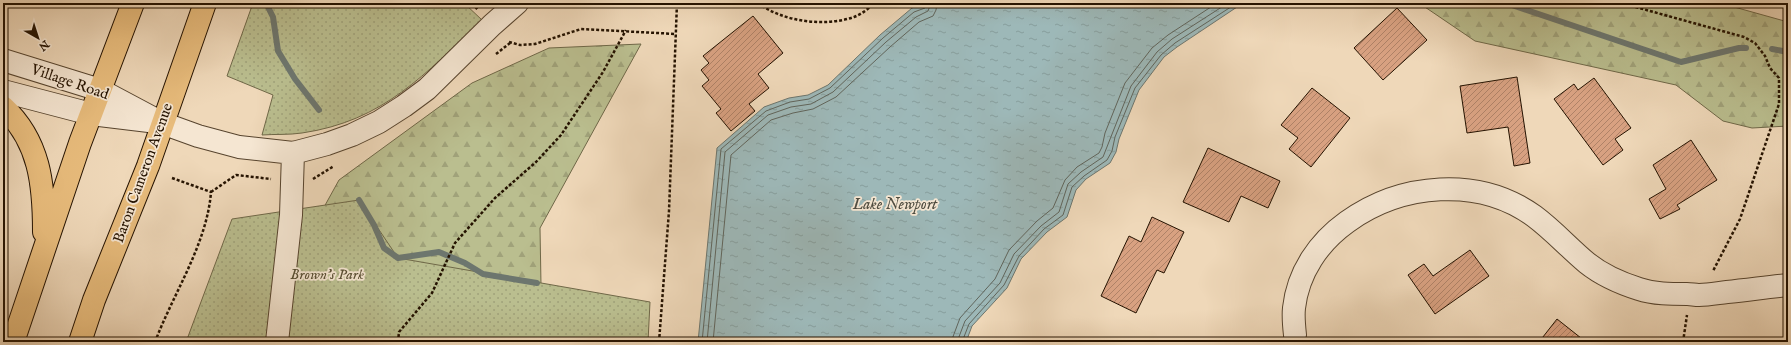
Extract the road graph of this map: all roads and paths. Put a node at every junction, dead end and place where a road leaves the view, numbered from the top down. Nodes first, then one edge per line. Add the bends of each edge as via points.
1 (133, 3) edge
2 (206, 3) edge
3 (517, 3) edge
4 (677, 3) edge
5 (758, 3) edge
6 (875, 3) edge
7 (1621, 3) edge
8 (492, 25) junction
9 (626, 30) junction
10 (676, 34) junction
11 (3, 60) edge
12 (3, 90) edge
13 (100, 90) junction
14 (3, 107) edge
15 (91, 114) junction
16 (162, 122) junction
17 (293, 153) junction
18 (172, 178) dead end
19 (44, 253) junction
20 (1788, 285) edge
21 (1699, 295) junction
22 (1295, 335) dead end
23 (13, 342) edge
24 (80, 342) edge
25 (155, 342) edge
26 (277, 342) edge
27 (398, 342) edge
28 (659, 342) edge
29 (1683, 342) edge

1 - 13 main road
2 - 16 main road, Baron Cameron Avenue
3 - 8 street
4 - 10 path
5 - 6 path via 783,16 816,22 855,17
7 - 21 path via 1744,37 1755,44 1779,78 1779,104 1740,219 1710,279
8 - 9 path via 510,43 520,45 535,44 581,29
8 - 17 street via 427,89 379,122 352,135
9 - 10 path
9 - 27 path via 603,72 561,136 495,198 455,243 432,293 399,332
10 - 28 path via 669,211
11 - 13 street, Village Road
12 - 15 street, Village Road
13 - 15 main road
13 - 16 street, Village Road
14 - 19 main road via 21,128 39,170 45,206
15 - 16 street, Village Road
15 - 19 main road
16 - 17 street via 198,136 239,147
16 - 24 main road, Baron Cameron Avenue via 148,166 94,300
17 - 26 street via 291,215
18 - 25 path via 211,192 210,202 208,215 190,262
19 - 23 main road
20 - 21 street
21 - 22 street via 1640,290 1612,279 1588,264 1532,215 1506,201 1477,192 1449,188 1427,189 1387,199 1361,212 1338,228 1319,248 1307,265 1298,286 1294,308
21 - 29 path via 1686,316

